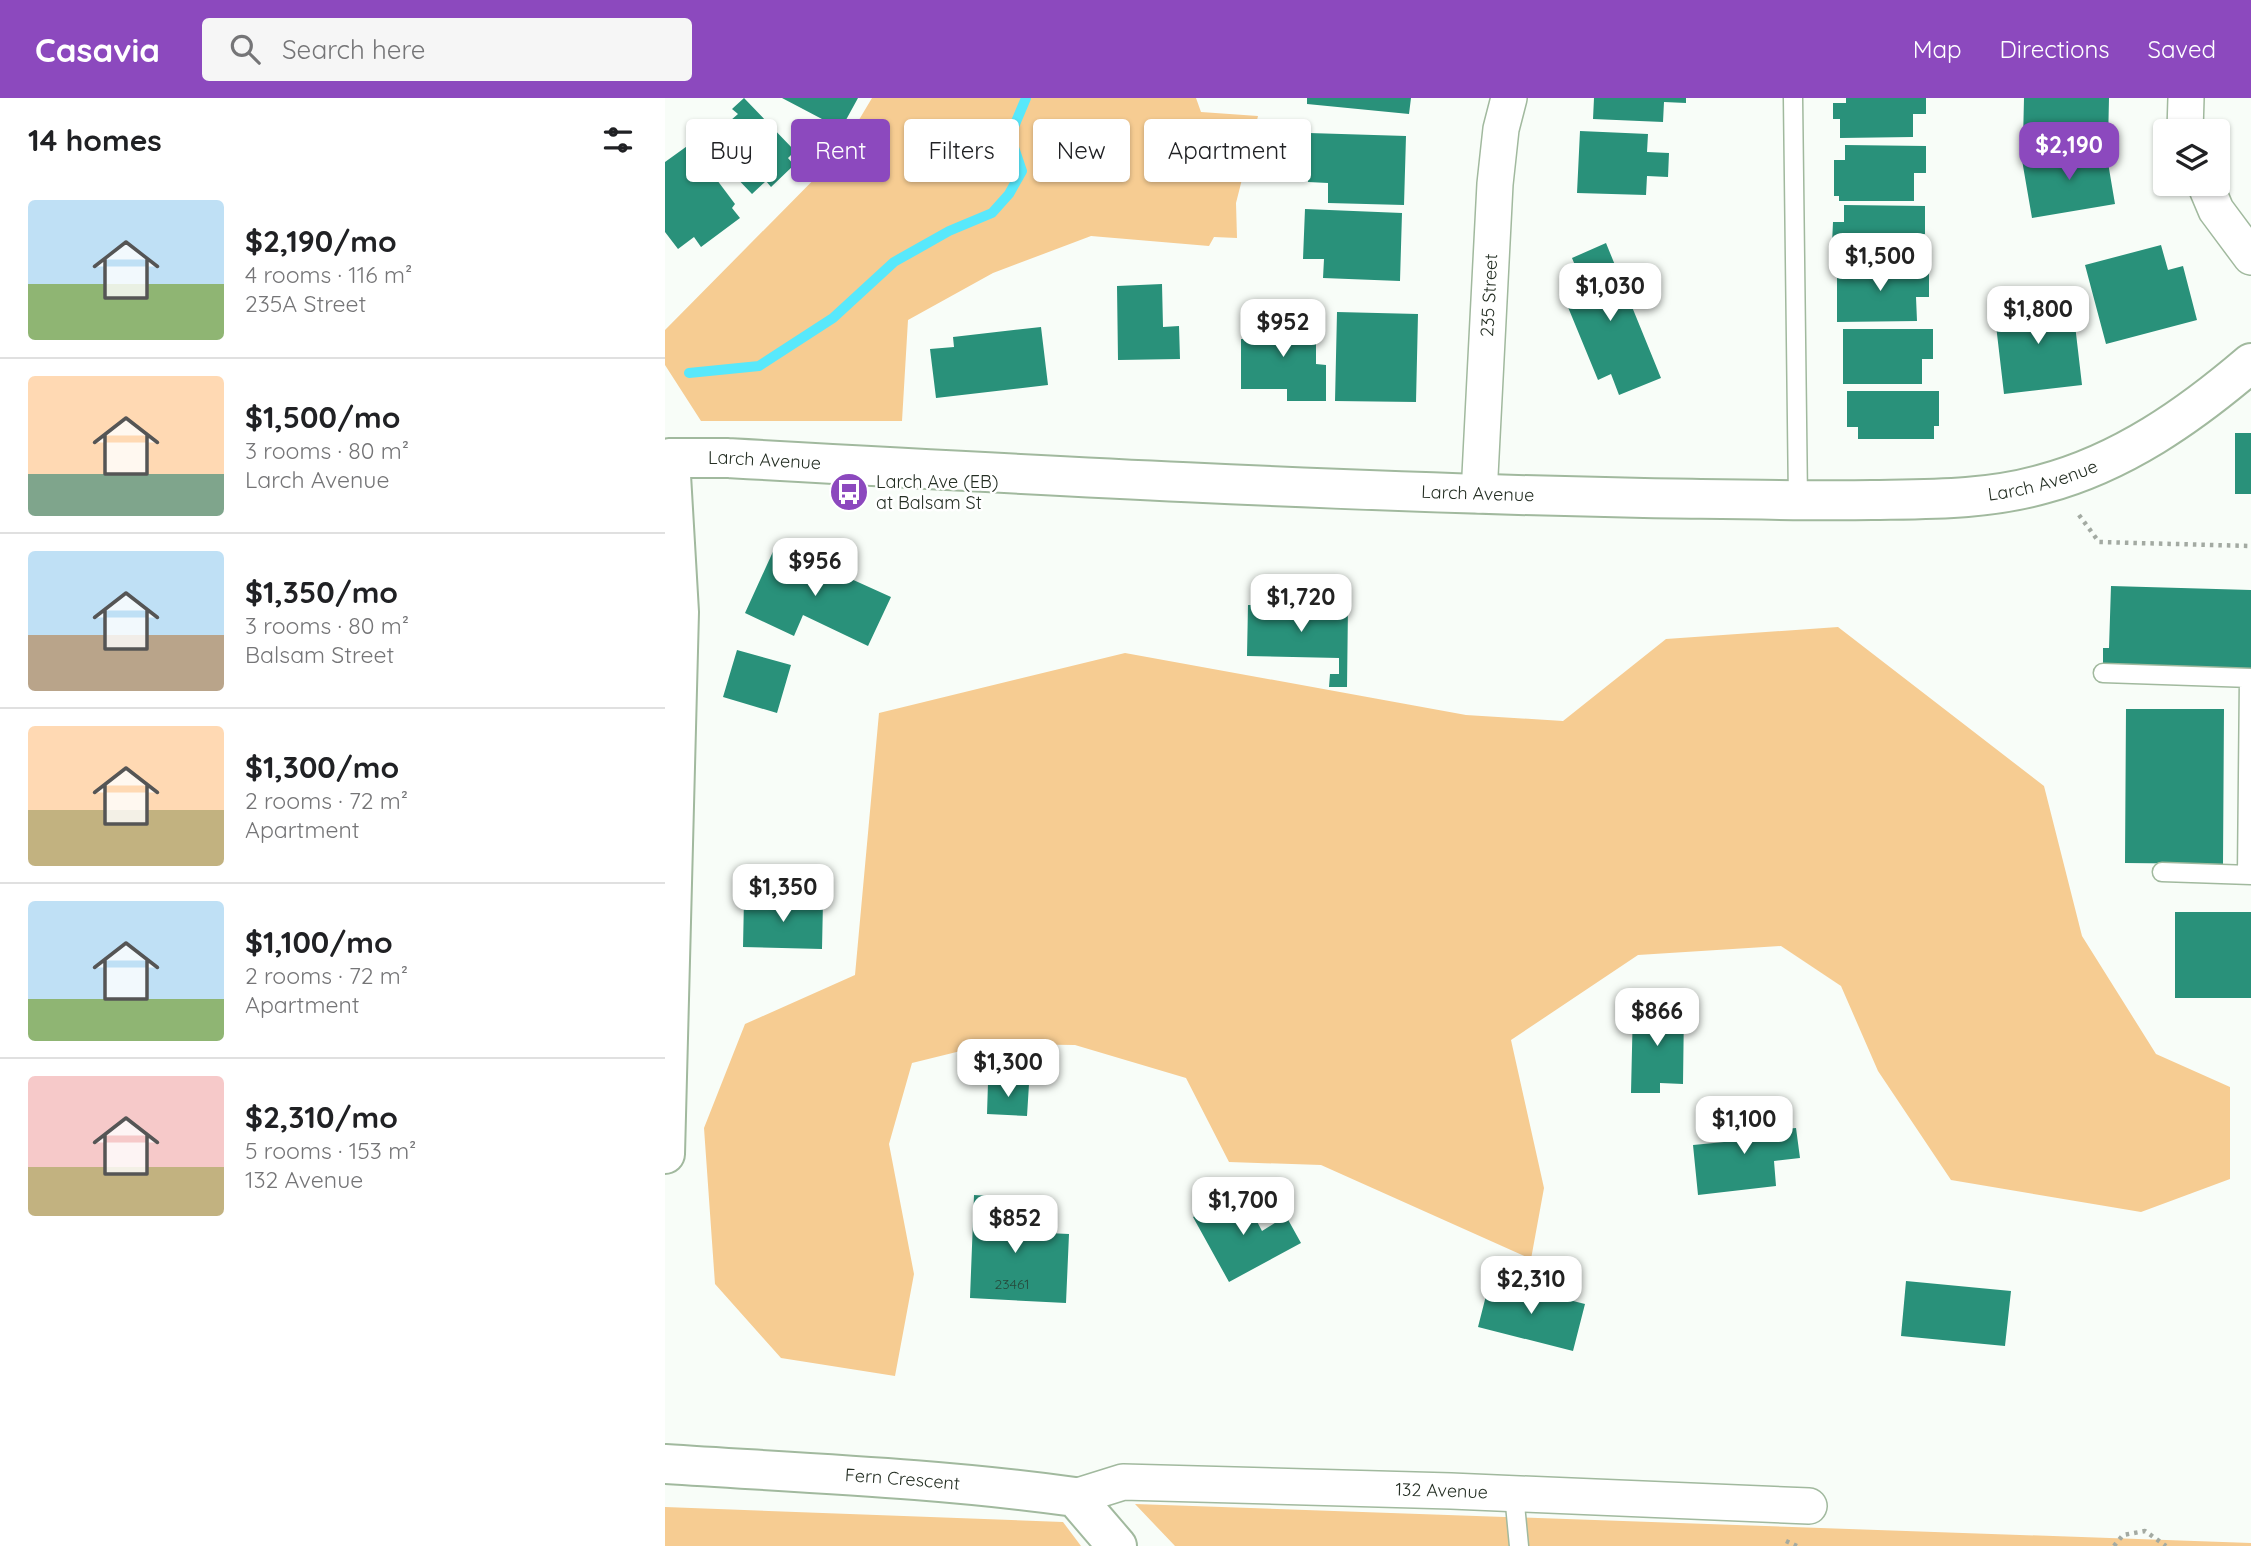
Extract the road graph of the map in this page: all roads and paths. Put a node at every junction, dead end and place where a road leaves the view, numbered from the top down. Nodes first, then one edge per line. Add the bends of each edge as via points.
1 (1509, 98) edge
2 (1793, 98) edge
3 (2186, 98) edge
4 (2185, 119) edge
5 (2210, 196) edge
6 (2251, 257) edge
7 (2251, 363) edge
8 (667, 450) edge
9 (1479, 495) junction
10 (1798, 501) junction
11 (2079, 515) dead end
12 (2251, 546) edge
13 (2103, 673) dead end
14 (2250, 678) edge
15 (2162, 872) dead end
16 (2249, 875) edge
17 (665, 1154) edge
18 (665, 1464) edge
19 (1514, 1494) junction
20 (1075, 1497) junction
21 (1809, 1506) dead end
22 (1117, 1546) edge
23 (1519, 1546) edge
24 (2114, 1546) edge
25 (2166, 1546) edge

1 - 9 street, 235 Street via 1495,184
2 - 10 lane
3 - 4 street
5 - 6 street
7 - 10 street, Larch Avenue via 2211,398 2126,454 2041,485 1950,499
8 - 9 street, Larch Avenue via 727,458
8 - 17 street via 679,612
9 - 10 street, Larch Avenue
11 - 12 path via 2099,542
13 - 14 lane
14 - 16 lane
15 - 16 lane
18 - 20 street, Fern Crescent via 940,1482
19 - 20 street, 132 Avenue via 1123,1482
19 - 21 street, 132 Avenue
19 - 23 lane
20 - 22 street
24 - 25 path via 2123,1535 2145,1531

